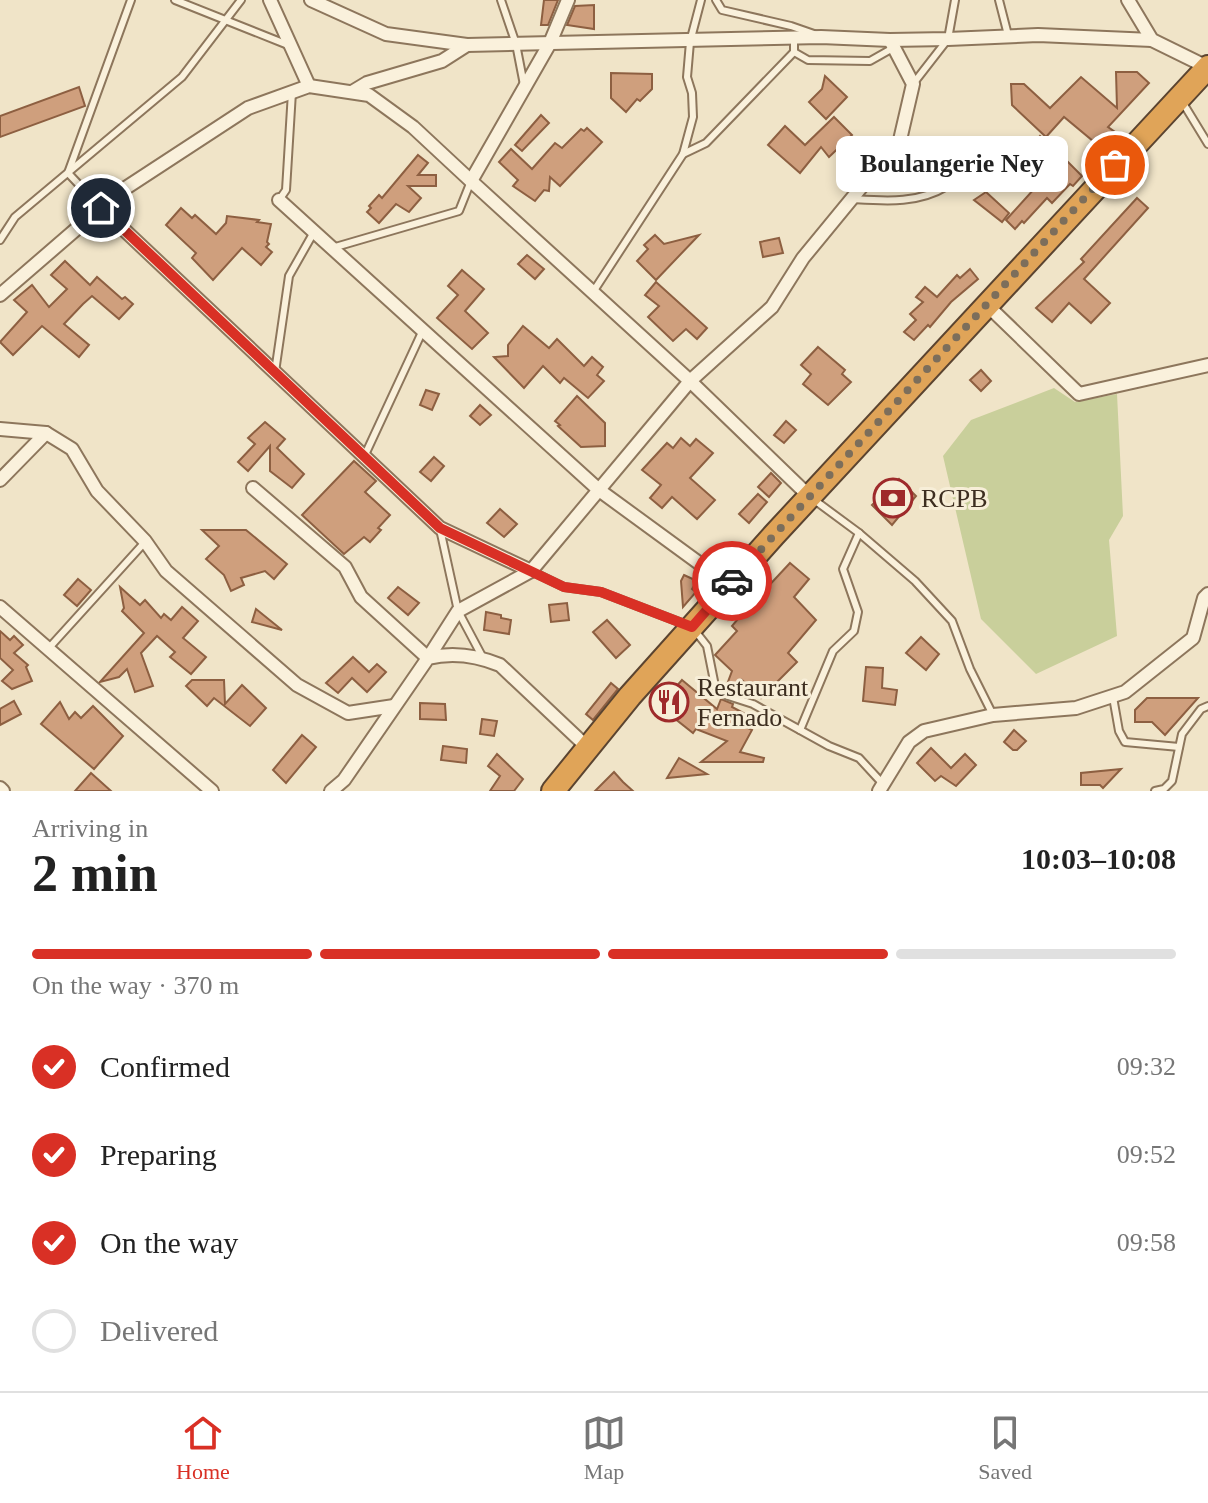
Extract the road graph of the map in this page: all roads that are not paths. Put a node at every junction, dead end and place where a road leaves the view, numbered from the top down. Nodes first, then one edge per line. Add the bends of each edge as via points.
1 (131, 0) edge
2 (175, 0) edge
3 (241, 0) edge
4 (270, 0) edge
5 (311, 0) edge
6 (501, 0) edge
7 (568, 0) edge
8 (701, 0) edge
9 (716, 0) edge
10 (955, 0) edge
11 (999, 0) edge
12 (1128, 0) edge
13 (226, 20) junction
14 (1008, 36) junction
15 (821, 37) junction
16 (794, 38) junction
17 (948, 39) junction
18 (1152, 40) junction
19 (690, 42) junction
20 (550, 43) junction
21 (516, 44) junction
22 (891, 44) junction
23 (467, 45) junction
24 (291, 47) junction
25 (794, 52) junction
26 (1208, 67) edge
27 (913, 84) junction
28 (309, 86) junction
29 (525, 89) junction
30 (292, 92) junction
31 (352, 92) junction
32 (1179, 96) junction
33 (1208, 144) edge
34 (683, 154) junction
35 (68, 173) junction
36 (471, 181) junction
37 (947, 186) dead end
38 (852, 199) junction
39 (279, 200) joint
40 (101, 208) junction
41 (314, 232) junction
42 (0, 240) edge
43 (332, 248) junction
44 (593, 292) junction
45 (0, 295) edge
46 (987, 305) junction
47 (423, 330) junction
48 (1208, 365) edge
49 (275, 372) junction
50 (690, 381) junction
51 (0, 429) edge
52 (46, 433) junction
53 (364, 457) junction
54 (0, 480) edge
55 (253, 488) dead end
56 (599, 490) junction
57 (809, 496) junction
58 (440, 528) junction
59 (859, 533) junction
60 (145, 541) junction
61 (531, 571) junction
62 (729, 585) junction
63 (1208, 594) edge
64 (0, 607) edge
65 (458, 611) junction
66 (692, 627) junction
67 (48, 649) junction
68 (428, 658) junction
69 (483, 658) junction
70 (1113, 696) junction
71 (394, 706) junction
72 (1208, 706) edge
73 (993, 715) junction
74 (800, 730) junction
75 (587, 747) junction
76 (1179, 747) junction
77 (881, 788) edge
78 (212, 791) edge
79 (331, 791) edge
80 (553, 791) edge
81 (1155, 791) edge

1 - 35 lane
2 - 13 lane
3 - 13 lane
4 - 24 street
5 - 23 street via 386,34
6 - 21 lane
7 - 20 street
8 - 19 lane
9 - 15 lane via 722,10
10 - 17 lane
11 - 14 lane
12 - 18 street
13 - 24 lane
13 - 35 lane via 182,77
14 - 17 street
14 - 18 street
15 - 16 street
15 - 22 street
16 - 19 street
16 - 25 lane
17 - 22 street
17 - 27 lane
18 - 26 street
19 - 20 street
19 - 34 lane via 687,77 693,117
20 - 21 street
20 - 29 street
21 - 23 street
21 - 29 lane
22 - 25 lane via 870,61 808,60
22 - 27 street
23 - 31 street via 442,61
24 - 28 street
25 - 34 lane via 706,143
26 - 32 highway
27 - 38 street via 900,140
28 - 30 street
28 - 31 street
29 - 36 street
30 - 39 lane via 286,190
30 - 40 street via 248,108
31 - 36 street via 369,95 413,127
32 - 33 lane
32 - 46 highway
34 - 44 lane
35 - 40 lane
35 - 42 lane via 15,217
36 - 43 lane via 459,211
36 - 44 street
37 - 38 lane via 900,202
38 - 50 street via 803,258 772,307
39 - 41 street
40 - 45 street
40 - 49 street
41 - 43 street
41 - 49 lane via 289,276
43 - 47 street
44 - 50 street
46 - 48 street via 1079,394
46 - 57 highway
47 - 53 lane
47 - 56 street
49 - 53 street
50 - 56 street
50 - 57 street
51 - 52 street
52 - 54 street
52 - 60 street via 72,449 97,491
53 - 58 street
55 - 68 street via 345,567 361,597
56 - 61 street
56 - 62 street
57 - 59 lane
57 - 62 highway
58 - 61 street
58 - 65 lane
59 - 73 lane via 952,621
59 - 74 lane via 843,569 858,612 854,631 833,651
60 - 67 lane
60 - 71 street via 166,571 297,685 348,713
61 - 65 street
61 - 66 lane via 564,587 601,592
62 - 66 highway
63 - 70 street via 1193,638
64 - 67 street
65 - 68 street
65 - 69 lane
66 - 74 lane via 707,646 715,686
66 - 75 highway
67 - 78 street
68 - 69 street
68 - 71 street
69 - 75 street via 500,665
70 - 73 street via 1076,708
70 - 76 lane via 1125,742
71 - 79 street
72 - 76 lane via 1182,734
73 - 77 street via 924,731 909,742
74 - 77 lane via 859,758
75 - 80 highway
76 - 81 lane via 1172,781

